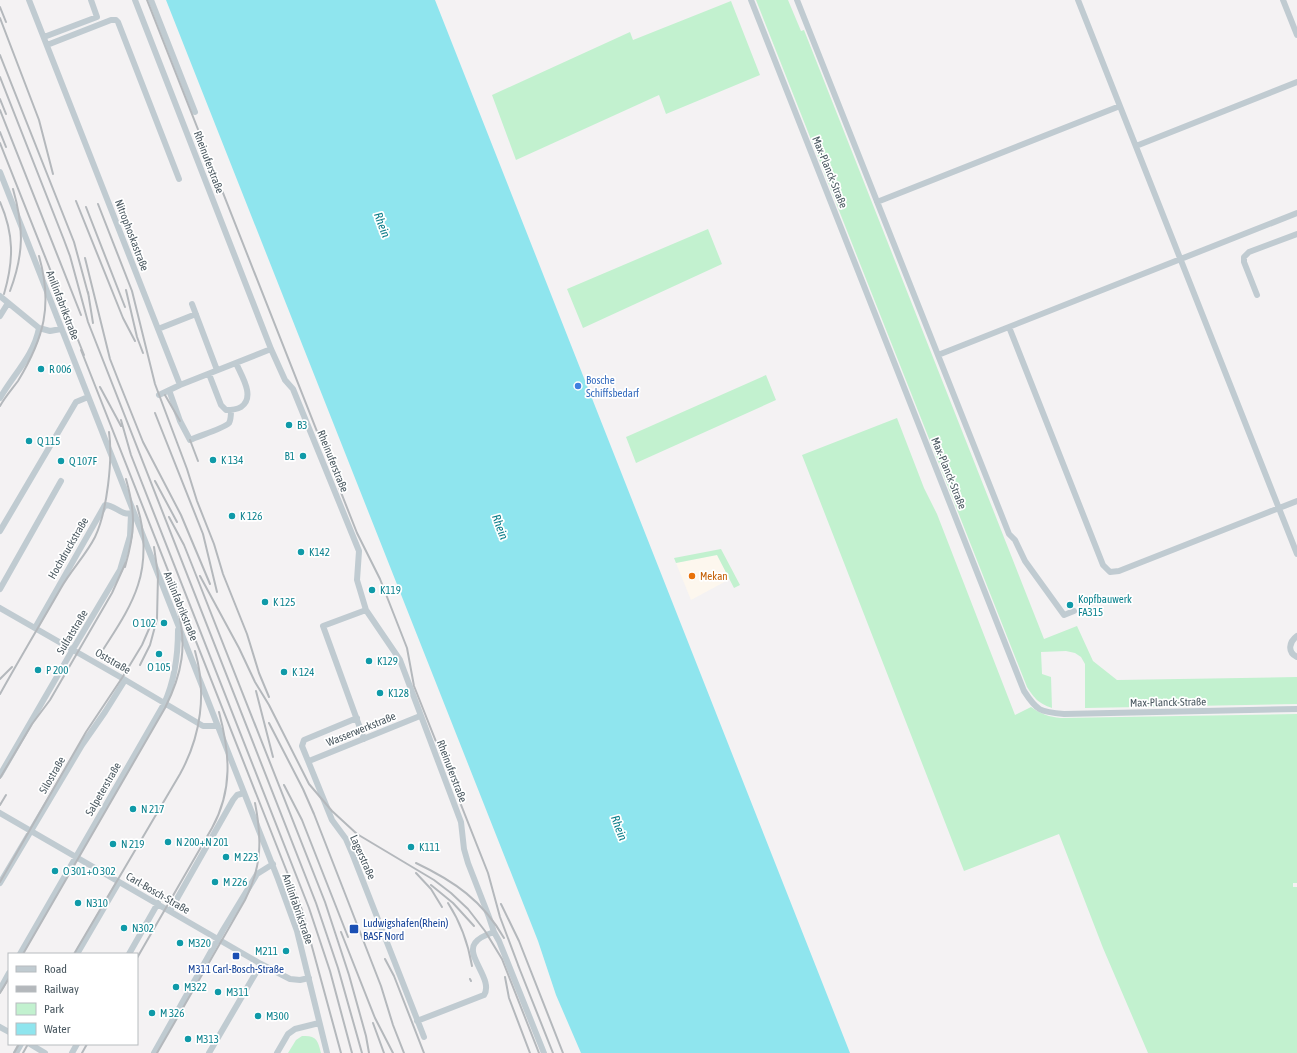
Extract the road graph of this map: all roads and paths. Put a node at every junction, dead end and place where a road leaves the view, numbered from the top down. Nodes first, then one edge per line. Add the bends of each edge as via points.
1 (30, 0) edge
2 (91, 0) edge
3 (135, 0) edge
4 (151, 0) edge
5 (751, 0) edge
6 (797, 0) edge
7 (1078, 0) edge
8 (1283, 0) edge
9 (97, 17) junction
10 (100, 24) junction
11 (1297, 35) edge
12 (44, 37) junction
13 (47, 46) junction
14 (1297, 82) edge
15 (1120, 106) junction
16 (195, 112) dead end
17 (1136, 146) junction
18 (0, 172) edge
19 (179, 179) dead end
20 (7, 190) junction
21 (0, 192) edge
22 (877, 202) junction
23 (1297, 213) edge
24 (1297, 234) edge
25 (1181, 259) junction
26 (1257, 295) dead end
27 (0, 296) edge
28 (8, 303) junction
29 (192, 304) dead end
30 (196, 314) junction
31 (0, 316) edge
32 (1009, 327) junction
33 (39, 328) junction
34 (62, 329) junction
35 (158, 329) junction
36 (272, 349) junction
37 (938, 355) junction
38 (236, 363) junction
39 (218, 370) junction
40 (209, 374) junction
41 (180, 386) junction
42 (169, 390) junction
43 (159, 395) dead end
44 (88, 397) junction
45 (0, 398) edge
46 (232, 410) junction
47 (61, 481) dead end
48 (1297, 501) edge
49 (1279, 508) junction
50 (132, 513) junction
51 (0, 531) edge
52 (1297, 554) edge
53 (0, 589) edge
54 (0, 608) edge
55 (366, 610) junction
56 (1074, 611) dead end
57 (178, 626) junction
58 (35, 628) junction
59 (1297, 636) edge
60 (73, 649) junction
61 (1297, 657) edge
62 (125, 680) junction
63 (164, 704) junction
64 (1297, 709) edge
65 (420, 716) junction
66 (357, 718) junction
67 (218, 726) junction
68 (364, 739) junction
69 (309, 761) junction
70 (0, 775) edge
71 (244, 793) junction
72 (0, 813) edge
73 (31, 832) junction
74 (76, 857) junction
75 (273, 864) junction
76 (119, 882) junction
77 (0, 883) edge
78 (158, 904) junction
79 (170, 911) junction
80 (494, 932) junction
81 (218, 939) junction
82 (21, 953) edge
83 (78, 953) edge
84 (130, 953) edge
85 (261, 964) junction
86 (8, 975) edge
87 (309, 978) junction
88 (0, 989) edge
89 (417, 1020) junction
90 (319, 1023) junction
91 (424, 1037) dead end
92 (32, 1045) edge
93 (45, 1053) edge
94 (154, 1053) edge
95 (209, 1053) edge
96 (277, 1053) edge
97 (327, 1053) edge
98 (544, 1053) edge

1 - 12 street, Nitrophoskastraße
2 - 9 street
3 - 36 street, Rheinuferstraße
4 - 16 street
5 - 64 street, Max-Planck-Straße via 1024,691 1033,705 1044,711 1064,714
6 - 22 street
7 - 15 street
8 - 11 street
9 - 10 street
9 - 12 street
10 - 13 street
10 - 19 street via 111,20 118,22
12 - 13 street, Nitrophoskastraße
13 - 35 street, Nitrophoskastraße
14 - 17 street
15 - 17 street
15 - 22 street
17 - 25 street
18 - 20 street, Anilinfabrikstraße
20 - 21 street
20 - 34 street, Anilinfabrikstraße
22 - 37 street
23 - 25 street
24 - 26 street via 1249,252 1244,257
25 - 32 street
25 - 49 street
27 - 28 street
28 - 31 street
28 - 33 street
29 - 30 street
30 - 35 street
30 - 39 street
32 - 37 street
32 - 49 street via 1103,565 1110,572 1120,571
33 - 34 street via 50,331
33 - 45 street via 23,365
34 - 44 street, Anilinfabrikstraße
35 - 41 street, Nitrophoskastraße
36 - 38 street
36 - 55 street, Rheinuferstraße via 286,380 293,389 359,551 357,580
37 - 56 street via 1009,534 1064,615
38 - 39 street
38 - 46 street via 246,388 247,399 245,404
39 - 40 street
40 - 41 street
40 - 46 street via 222,405 226,410
41 - 42 street
42 - 43 street
42 - 46 street via 190,440 222,428 231,418
44 - 50 street, Anilinfabrikstraße
44 - 51 street via 76,402
47 - 53 street
48 - 49 street
49 - 52 street
50 - 57 street, Anilinfabrikstraße
50 - 58 street, Hochdruckstraße via 124,513 111,506 105,506
50 - 60 street, Sulfatstraße via 130,536 120,570
54 - 58 street, Oststraße
55 - 65 street, Rheinuferstraße via 400,660
55 - 66 street via 323,626
57 - 63 street, Salpeterstraße via 178,654 174,680
57 - 67 street, Anilinfabrikstraße
58 - 60 street, Oststraße
59 - 61 street via 1291,642 1290,649
60 - 62 street, Oststraße
60 - 70 street, Sulfatstraße
62 - 63 street, Oststraße
62 - 73 street, Silostraße via 82,745
63 - 67 street, Oststraße via 203,726
63 - 74 street, Salpeterstraße
65 - 68 street, Wasserwerkstraße
65 - 80 street, Rheinuferstraße via 461,822 468,863
66 - 68 street
66 - 69 street, Lagerstraße via 304,740 302,746
67 - 71 street, Anilinfabrikstraße
68 - 69 street, Wasserwerkstraße
69 - 89 street, Lagerstraße via 332,820 346,839 352,853
71 - 75 street, Anilinfabrikstraße
71 - 79 street via 237,795 233,800
72 - 73 street, Carl-Bosch-Straße
73 - 74 street, Carl-Bosch-Straße
73 - 77 street, Silostraße
74 - 76 street, Carl-Bosch-Straße
74 - 82 street, Salpeterstraße
75 - 81 street via 257,874
75 - 87 street, Anilinfabrikstraße via 297,932
76 - 78 street, Carl-Bosch-Straße
76 - 83 street
78 - 79 street, Carl-Bosch-Straße
78 - 84 street
79 - 81 street, Carl-Bosch-Straße
80 - 89 street via 477,940 473,950 486,984 487,990 484,995
80 - 98 street, Rheinuferstraße
81 - 85 street, Carl-Bosch-Straße
81 - 94 street
85 - 87 street, Carl-Bosch-Straße via 290,980
85 - 95 street
86 - 88 street
87 - 90 street, Anilinfabrikstraße
89 - 91 street, Lagerstraße
90 - 96 street via 288,1034
90 - 97 street, Anilinfabrikstraße
92 - 93 street

